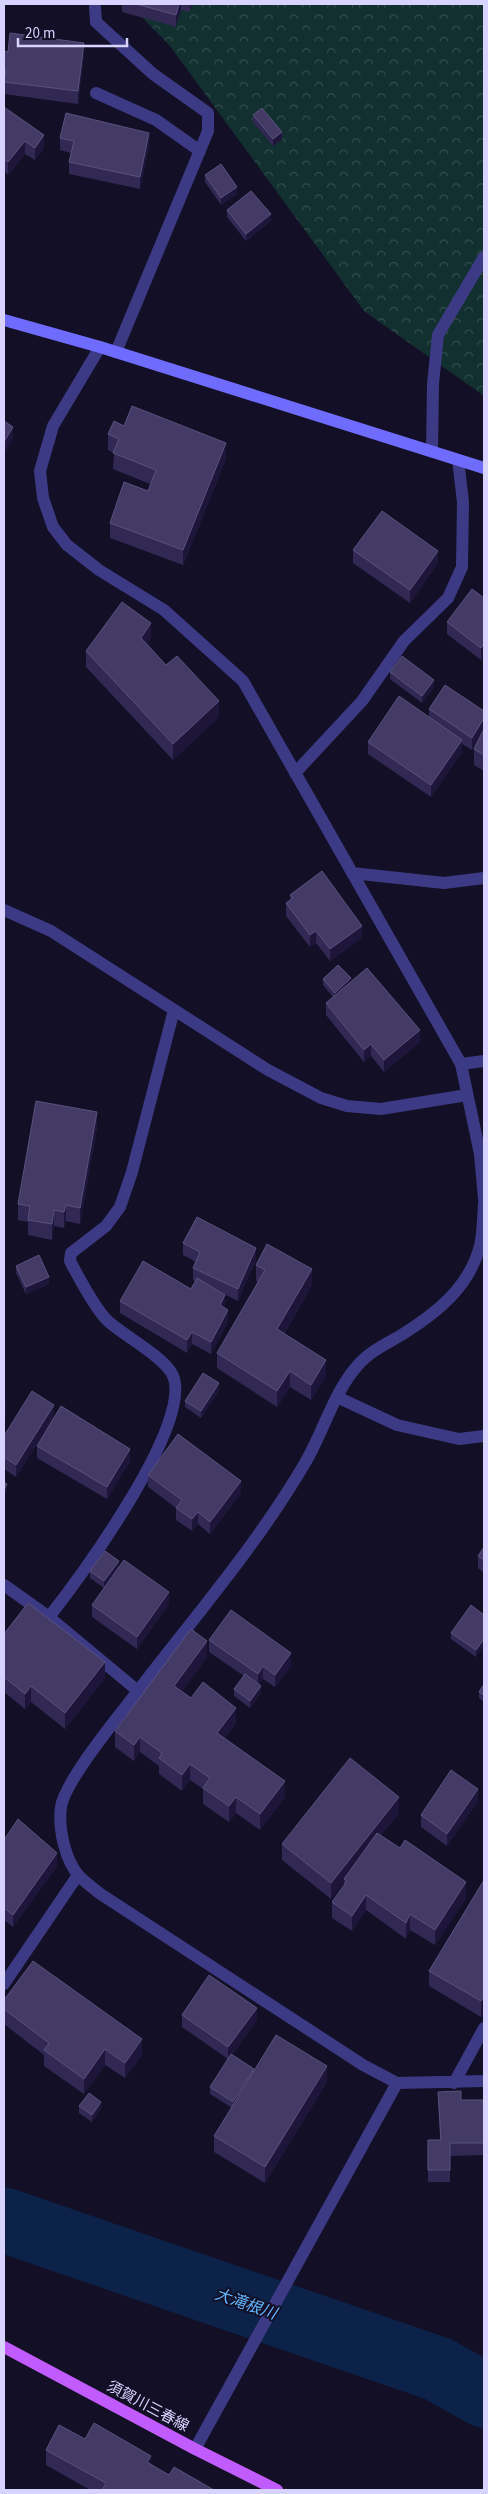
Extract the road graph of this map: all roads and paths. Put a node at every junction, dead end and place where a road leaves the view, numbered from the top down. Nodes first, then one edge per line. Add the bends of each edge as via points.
1 (95, 7) dead end
2 (96, 93) dead end
3 (200, 151) junction
4 (484, 257) edge
5 (4, 320) edge
6 (100, 347) junction
7 (116, 352) junction
8 (432, 452) junction
9 (458, 460) junction
10 (484, 468) edge
11 (294, 773) junction
12 (352, 873) junction
13 (484, 878) edge
14 (4, 910) edge
15 (174, 1010) junction
16 (484, 1060) edge
17 (461, 1064) junction
18 (467, 1095) junction
19 (484, 1200) edge
20 (484, 1204) edge
21 (337, 1397) junction
22 (484, 1436) edge
23 (4, 1585) edge
24 (49, 1617) junction
25 (138, 1691) junction
26 (78, 1875) junction
27 (4, 1984) edge
28 (484, 2028) edge
29 (484, 2081) edge
30 (397, 2083) junction
31 (454, 2083) junction
32 (4, 2347) edge
33 (195, 2449) junction
34 (278, 2490) edge

1 - 3 street via 96,22 153,74 208,113 208,131
2 - 3 street via 156,120
3 - 7 street
4 - 8 street via 438,335
5 - 6 street
6 - 7 street
6 - 11 street via 53,426 40,471 43,498 53,527 67,546 164,610 243,681
7 - 8 street
8 - 9 street
9 - 10 street
9 - 11 street via 463,502 462,568 448,598 404,641 362,702
11 - 12 street
12 - 13 street via 444,883
12 - 17 street
14 - 15 street via 51,931
15 - 18 street via 268,1070 321,1098 347,1106 381,1109
15 - 24 street via 132,1172 120,1206 106,1226 70,1253 70,1261 106,1320 171,1372 175,1390 154,1460 90,1564
16 - 17 street
17 - 18 street
18 - 19 street via 480,1154
20 - 21 street via 480,1244 472,1270 456,1294 416,1326 370,1354 358,1365
21 - 22 street via 397,1424 459,1439
21 - 25 street via 305,1462 259,1532
23 - 24 street
24 - 25 street
25 - 26 street via 72,1781 61,1806 65,1849
26 - 27 street
26 - 30 street via 99,1893 201,1961 363,2065
28 - 31 street
29 - 31 street
30 - 31 street
30 - 33 street
32 - 33 main road, 須賀川三春線
33 - 34 main road, 須賀川三春線

